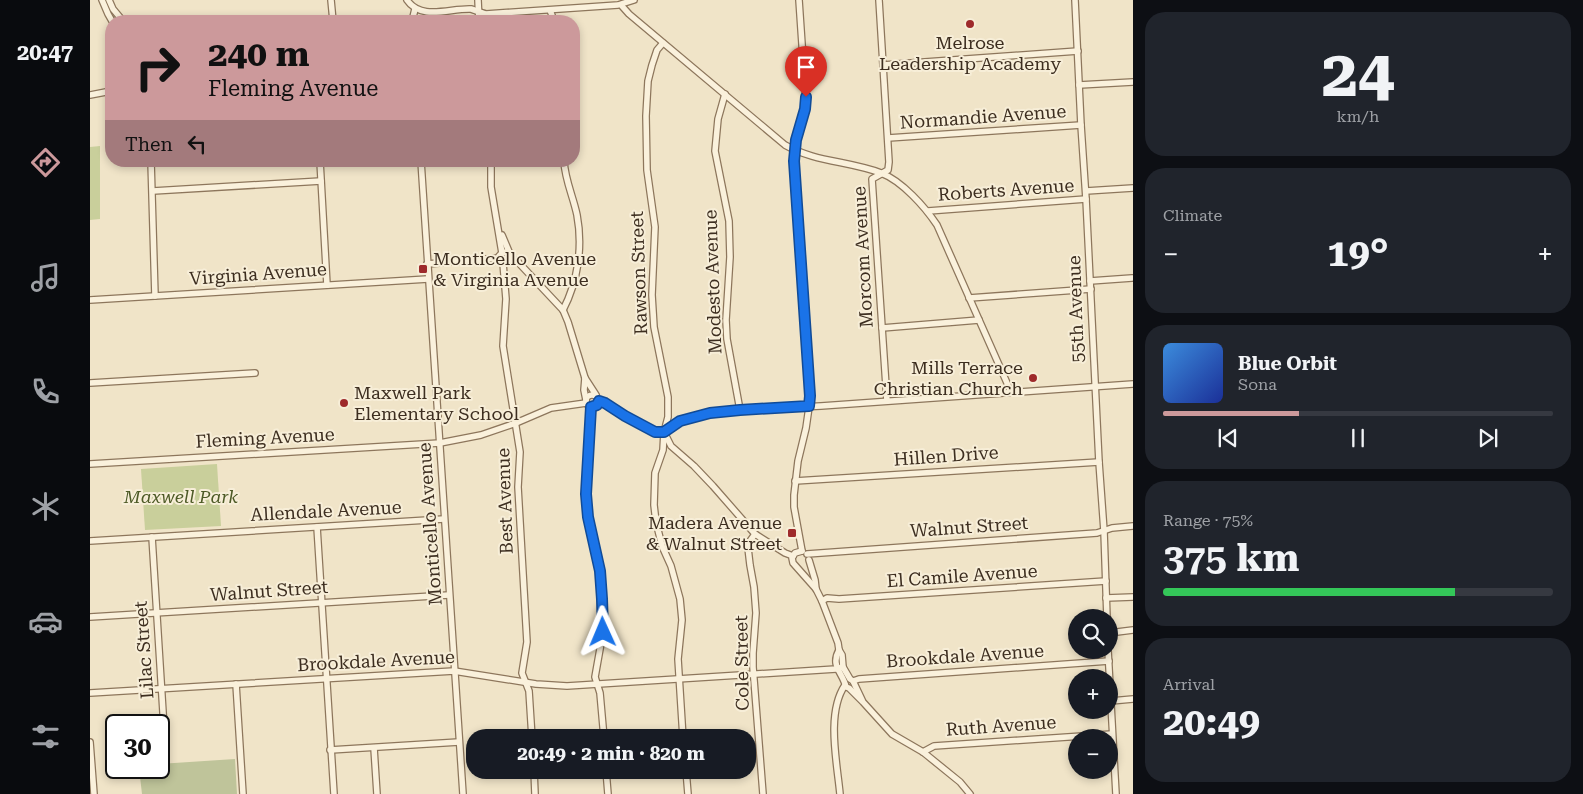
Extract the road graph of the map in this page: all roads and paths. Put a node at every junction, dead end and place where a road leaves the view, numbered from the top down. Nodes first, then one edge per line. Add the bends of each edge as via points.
1 (102, 0) edge
2 (109, 0) edge
3 (331, 0) edge
4 (407, 0) edge
5 (478, 0) edge
6 (634, 0) edge
7 (799, 0) edge
8 (879, 0) edge
9 (1075, 0) edge
10 (621, 5) junction
11 (415, 9) junction
12 (550, 10) junction
13 (478, 12) junction
14 (109, 15) edge
15 (118, 15) edge
16 (332, 15) edge
17 (414, 15) edge
18 (478, 15) edge
19 (552, 15) edge
20 (663, 43) junction
21 (1078, 51) junction
22 (883, 65) junction
23 (1133, 82) edge
24 (1079, 85) junction
25 (105, 92) edge
26 (725, 94) junction
27 (90, 95) edge
28 (1081, 125) junction
29 (888, 138) junction
30 (795, 150) junction
31 (151, 167) edge
32 (320, 167) edge
33 (421, 167) edge
34 (491, 167) edge
35 (565, 167) edge
36 (882, 173) junction
37 (321, 182) junction
38 (1133, 188) edge
39 (1086, 191) junction
40 (153, 192) junction
41 (1086, 199) junction
42 (928, 211) junction
43 (499, 229) junction
44 (512, 257) junction
45 (501, 258) junction
46 (427, 264) junction
47 (1133, 271) edge
48 (428, 279) junction
49 (1132, 280) edge
50 (1090, 281) junction
51 (327, 285) junction
52 (1091, 289) junction
53 (155, 296) junction
54 (969, 298) junction
55 (90, 300) edge
56 (563, 310) junction
57 (979, 320) junction
58 (882, 328) junction
59 (255, 373) dead end
60 (585, 378) junction
61 (90, 383) edge
62 (1133, 384) edge
63 (1095, 387) junction
64 (1011, 392) junction
65 (597, 398) junction
66 (886, 401) junction
67 (588, 403) junction
68 (809, 406) junction
69 (740, 410) junction
70 (516, 423) junction
71 (664, 432) junction
72 (440, 443) junction
73 (1099, 462) junction
74 (90, 464) edge
75 (795, 481) junction
76 (444, 519) junction
77 (1133, 526) edge
78 (317, 527) junction
79 (1104, 531) junction
80 (755, 534) junction
81 (152, 537) junction
82 (90, 541) edge
83 (806, 555) junction
84 (793, 556) junction
85 (798, 567) junction
86 (1106, 581) junction
87 (816, 589) junction
88 (449, 595) junction
89 (1133, 597) edge
90 (1106, 598) junction
91 (822, 601) junction
92 (321, 602) junction
93 (1107, 609) edge
94 (157, 613) junction
95 (90, 617) edge
96 (1133, 630) edge
97 (1118, 632) edge
98 (1108, 661) joint
99 (839, 668) junction
100 (1109, 669) edge
101 (454, 671) junction
102 (754, 674) junction
103 (326, 679) junction
104 (679, 680) junction
105 (525, 682) junction
106 (236, 684) junction
107 (849, 684) junction
108 (598, 685) junction
109 (161, 688) junction
110 (90, 693) edge
111 (1133, 699) edge
112 (1118, 700) edge
113 (163, 714) edge
114 (531, 729) edge
115 (603, 729) edge
116 (682, 729) edge
117 (1068, 737) edge
118 (90, 742) edge
119 (459, 742) junction
120 (374, 748) junction
121 (330, 750) junction
122 (923, 752) junction
123 (534, 779) edge
124 (607, 779) edge
125 (687, 779) edge
126 (1115, 779) edge
127 (94, 794) edge
128 (244, 794) edge
129 (334, 794) edge
130 (376, 794) edge
131 (463, 794) edge
132 (535, 794) edge
133 (608, 794) edge
134 (688, 794) edge
135 (763, 794) edge
136 (840, 794) edge
137 (970, 794) edge
138 (1116, 794) edge

1 - 14 street
2 - 15 street
3 - 16 street
4 - 11 street
5 - 13 street
6 - 10 street
7 - 30 street via 806,103
8 - 22 street, Morcom Avenue
9 - 21 street, 55th Avenue
10 - 12 street
10 - 20 street
11 - 13 street via 427,12 472,9
11 - 17 street
12 - 13 street
12 - 19 street
13 - 18 street
20 - 26 street
20 - 71 street, Rawson Street via 657,50 648,81 646,141 655,227 654,328 668,397
21 - 22 street
21 - 24 street, 55th Avenue
22 - 29 street, Morcom Avenue
23 - 24 street
24 - 28 street, 55th Avenue
25 - 27 street
26 - 30 street
26 - 69 street, Modesto Avenue via 715,136 729,221 726,320
28 - 29 street, Normandie Avenue
28 - 39 street, 55th Avenue
29 - 36 street, Morcom Avenue via 888,170
30 - 36 street
30 - 68 street
31 - 40 street
32 - 37 street
33 - 46 street, Monticello Avenue
34 - 43 street via 491,187
35 - 56 street via 577,214 580,250 574,284
36 - 42 street
36 - 58 street, Morcom Avenue via 872,180
37 - 40 street
37 - 51 street
38 - 39 street, Roberts Avenue
39 - 41 street, 55th Avenue
40 - 53 street
41 - 42 street, Roberts Avenue
41 - 50 street, 55th Avenue
42 - 54 street
43 - 44 street
43 - 45 street, Best Avenue
44 - 45 street via 510,262
44 - 45 street via 506,252
44 - 56 street
45 - 46 street
45 - 70 street, Best Avenue via 506,298 503,346
46 - 48 street, Monticello Avenue
47 - 49 street
48 - 51 street, Virginia Avenue
48 - 72 street, Monticello Avenue
49 - 50 street
50 - 52 street, 55th Avenue
51 - 53 street, Virginia Avenue
52 - 54 street
52 - 63 street, 55th Avenue
53 - 55 street, Virginia Avenue
54 - 57 street
56 - 60 street
57 - 58 street
57 - 64 street
58 - 66 street, Morcom Avenue
59 - 61 street
60 - 65 street
60 - 67 street
62 - 63 street
63 - 64 street
63 - 73 street, 55th Avenue
64 - 66 street
65 - 67 street via 597,405
65 - 67 street via 591,394
65 - 71 street via 655,432
66 - 68 street
67 - 70 street, Fleming Avenue via 551,408
67 - 108 street via 586,494 602,599 603,632 595,677
68 - 69 street
68 - 75 street
69 - 71 street via 680,421
70 - 72 street, Fleming Avenue via 481,435
70 - 105 street, Best Avenue via 520,452 518,487 527,642 522,673
71 - 80 street via 671,446 694,466
71 - 104 street, Rawson Street via 654,486 654,505 662,546 680,598
72 - 74 street, Fleming Avenue
72 - 76 street, Monticello Avenue
73 - 75 street, Hillen Drive
73 - 79 street, 55th Avenue
75 - 83 street via 794,507
76 - 78 street, Allendale Avenue
76 - 88 street, Monticello Avenue
77 - 79 street, Walnut Street
78 - 81 street, Allendale Avenue
78 - 92 street
79 - 83 street, Walnut Street
79 - 86 street, 55th Avenue
80 - 84 street
80 - 102 street, Cole Street via 748,548 756,613
81 - 82 street, Allendale Avenue
81 - 94 street, Lilac Street
83 - 84 street via 795,553
83 - 85 street via 804,567
83 - 87 street
84 - 85 street via 793,563
85 - 87 street
86 - 90 street, 55th Avenue
86 - 91 street, El Camile Avenue via 829,598
87 - 91 street
88 - 92 street, Walnut Street
88 - 101 street, Monticello Avenue
89 - 90 street
90 - 93 street, 55th Avenue
91 - 99 street via 842,655
92 - 94 street, Walnut Street
92 - 103 street
94 - 95 street, Walnut Street
94 - 109 street, Lilac Street
96 - 97 street
98 - 100 street
98 - 107 street, Brookdale Avenue via 858,679
99 - 102 street, Brookdale Avenue
99 - 107 street
101 - 103 street, Brookdale Avenue
101 - 105 street, Brookdale Avenue
101 - 119 street, Monticello Avenue
102 - 104 street, Brookdale Avenue
102 - 135 street, Cole Street
103 - 106 street, Brookdale Avenue
103 - 121 street
104 - 108 street, Brookdale Avenue
104 - 116 street, Rawson Street
105 - 108 street, Brookdale Avenue via 559,686
105 - 114 street, Best Avenue via 529,691
106 - 109 street, Brookdale Avenue
106 - 128 street
107 - 122 street via 892,734
107 - 136 street via 840,692 833,723
108 - 115 street
109 - 110 street, Brookdale Avenue
109 - 113 street, Lilac Street
111 - 112 street
117 - 122 street, Ruth Avenue via 934,746
118 - 127 street
119 - 120 street
119 - 131 street, Monticello Avenue
120 - 121 street
120 - 130 street
121 - 129 street
122 - 137 street
123 - 132 street
124 - 133 street
125 - 134 street
126 - 138 street

